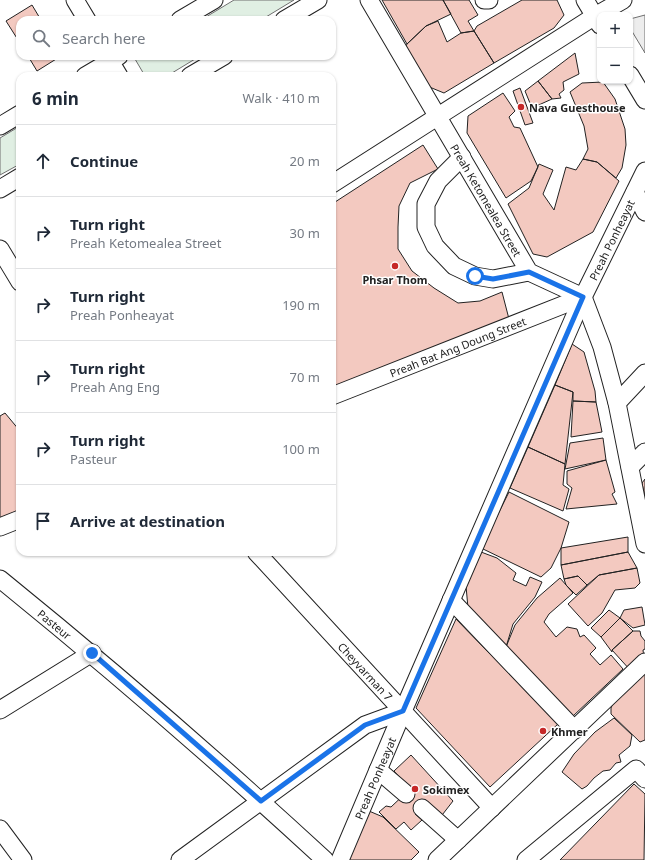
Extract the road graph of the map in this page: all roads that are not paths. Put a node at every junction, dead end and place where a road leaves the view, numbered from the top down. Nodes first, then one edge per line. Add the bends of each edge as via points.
1 (75, 0) edge
2 (214, 0) edge
3 (318, 0) edge
4 (369, 0) edge
5 (484, 0) edge
6 (489, 0) edge
7 (585, 0) edge
8 (623, 0) edge
9 (608, 12) edge
10 (85, 16) edge
11 (187, 16) edge
12 (291, 16) edge
13 (597, 21) edge
14 (109, 60) edge
15 (113, 60) edge
16 (217, 60) edge
17 (91, 72) edge
18 (117, 72) edge
19 (197, 72) edge
20 (633, 80) edge
21 (645, 100) edge
22 (16, 116) edge
23 (439, 117) junction
24 (0, 126) edge
25 (462, 157) junction
26 (645, 171) edge
27 (16, 179) edge
28 (336, 181) edge
29 (0, 189) edge
30 (635, 192) junction
31 (645, 212) edge
32 (0, 249) edge
33 (529, 272) junction
34 (16, 275) edge
35 (583, 297) junction
36 (645, 373) edge
37 (336, 394) edge
38 (617, 403) junction
39 (645, 452) edge
40 (630, 467) junction
41 (16, 521) edge
42 (0, 527) edge
43 (645, 544) edge
44 (260, 556) edge
45 (0, 579) edge
46 (451, 600) junction
47 (92, 653) junction
48 (645, 662) edge
49 (0, 710) edge
50 (403, 711) junction
51 (575, 730) junction
52 (378, 770) junction
53 (645, 779) edge
54 (406, 794) dead end
55 (261, 801) junction
56 (422, 808) dead end
57 (492, 808) junction
58 (0, 829) edge
59 (458, 840) junction
60 (23, 860) edge
61 (180, 860) edge
62 (325, 860) edge
63 (340, 860) edge
64 (437, 860) edge
65 (526, 860) edge

1 - 10 street
2 - 11 street
3 - 12 street
4 - 23 street, Preah Ketomealea Street
5 - 6 street
7 - 13 street
8 - 9 street
13 - 23 street
14 - 17 street
15 - 18 street
16 - 19 street
20 - 21 street
22 - 24 street
23 - 25 street, Preah Ketomealea Street
23 - 28 street
25 - 33 street, Preah Ketomealea Street
25 - 33 street via 438,181 426,204 426,227 435,246 454,266 475,276 493,279
26 - 30 street, Preah Ponheayat
27 - 29 street
30 - 31 street
30 - 35 street, Preah Ponheayat
32 - 34 street
33 - 35 street
35 - 37 street, Preah Bat Ang Doung Street
35 - 38 street via 602,347
35 - 46 street, Preah Ponheayat
36 - 38 street
38 - 40 street
39 - 40 street
40 - 43 street
41 - 42 street
44 - 50 street, Cheyvarman 7
45 - 47 street, Pasteur
46 - 50 street, Preah Ponheayat
46 - 51 street
47 - 49 street
47 - 55 street, Pasteur
48 - 51 street
50 - 52 street, Preah Ponheayat
50 - 55 street via 365,725
50 - 57 street, Cheyvarman 7
51 - 57 street
52 - 54 street
52 - 63 street, Preah Ponheayat
53 - 65 street via 636,769
55 - 61 street
55 - 62 street, Pasteur
56 - 59 street
57 - 59 street
58 - 60 street
59 - 64 street

